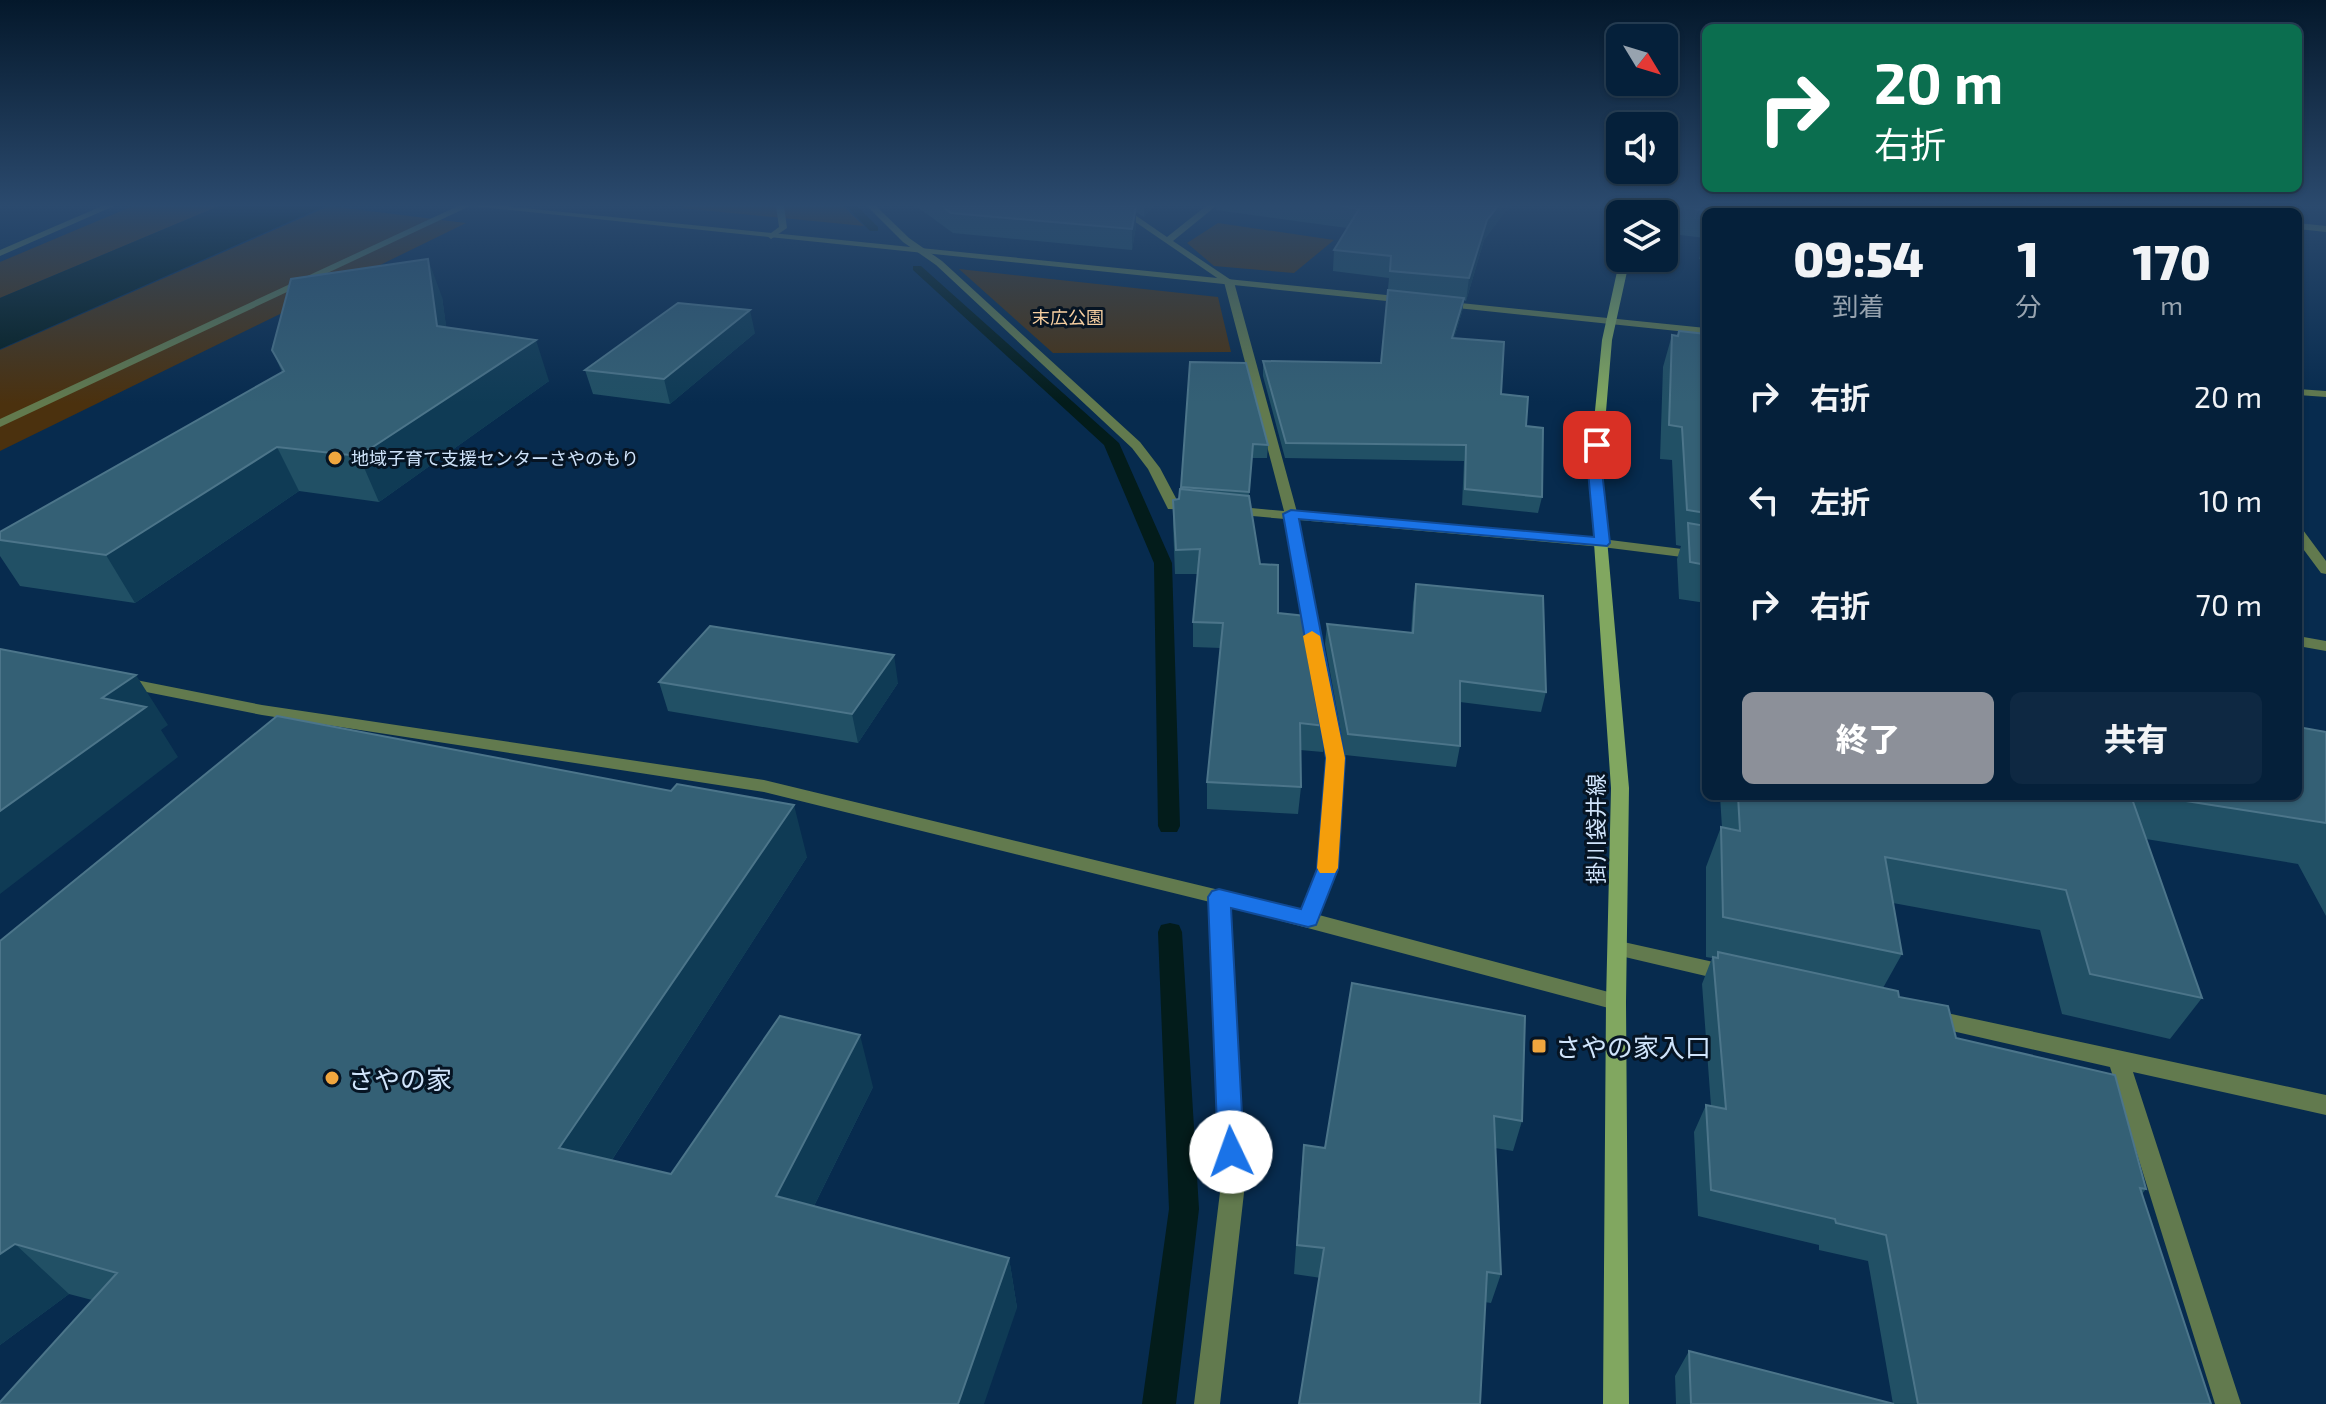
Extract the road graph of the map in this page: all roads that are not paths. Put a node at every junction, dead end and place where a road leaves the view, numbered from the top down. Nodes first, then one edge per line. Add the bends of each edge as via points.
1 (328, 272) edge
2 (948, 272) edge
3 (1121, 272) edge
4 (1213, 272) edge
5 (1622, 272) edge
6 (1229, 282) junction
7 (1413, 301) edge
8 (1429, 302) edge
9 (1610, 321) junction
10 (1702, 331) edge
11 (2302, 392) edge
12 (2326, 394) edge
13 (0, 423) edge
14 (1202, 508) edge
15 (1217, 509) edge
16 (1291, 514) junction
17 (2302, 538) edge
18 (1602, 543) junction
19 (1702, 556) edge
20 (2326, 570) edge
21 (2302, 642) edge
22 (2326, 646) edge
23 (108, 680) edge
24 (1219, 897) junction
25 (1308, 919) junction
26 (1619, 949) junction
27 (1755, 980) edge
28 (1616, 1002) junction
29 (1907, 1013) edge
30 (2119, 1061) junction
31 (2326, 1105) edge
32 (1207, 1404) edge
33 (1616, 1404) edge
34 (2228, 1404) edge

1 - 13 street
2 - 14 street via 1136,445 1173,506
3 - 6 street
4 - 6 street
5 - 9 main road, 掛川袋井線
6 - 7 street
6 - 16 street
8 - 9 street
9 - 10 street
9 - 18 main road, 掛川袋井線 via 1595,471
11 - 12 street
15 - 16 street
16 - 18 street
16 - 25 street via 1335,758 1327,869
17 - 20 street
18 - 19 street
18 - 26 main road, 掛川袋井線 via 1620,788
21 - 22 street
23 - 24 street via 262,710 764,786
24 - 25 street
24 - 32 street via 1233,1184
25 - 28 street
26 - 27 street
26 - 28 main road, 掛川袋井線
28 - 33 main road, 掛川袋井線
29 - 30 street
30 - 31 street
30 - 34 street

